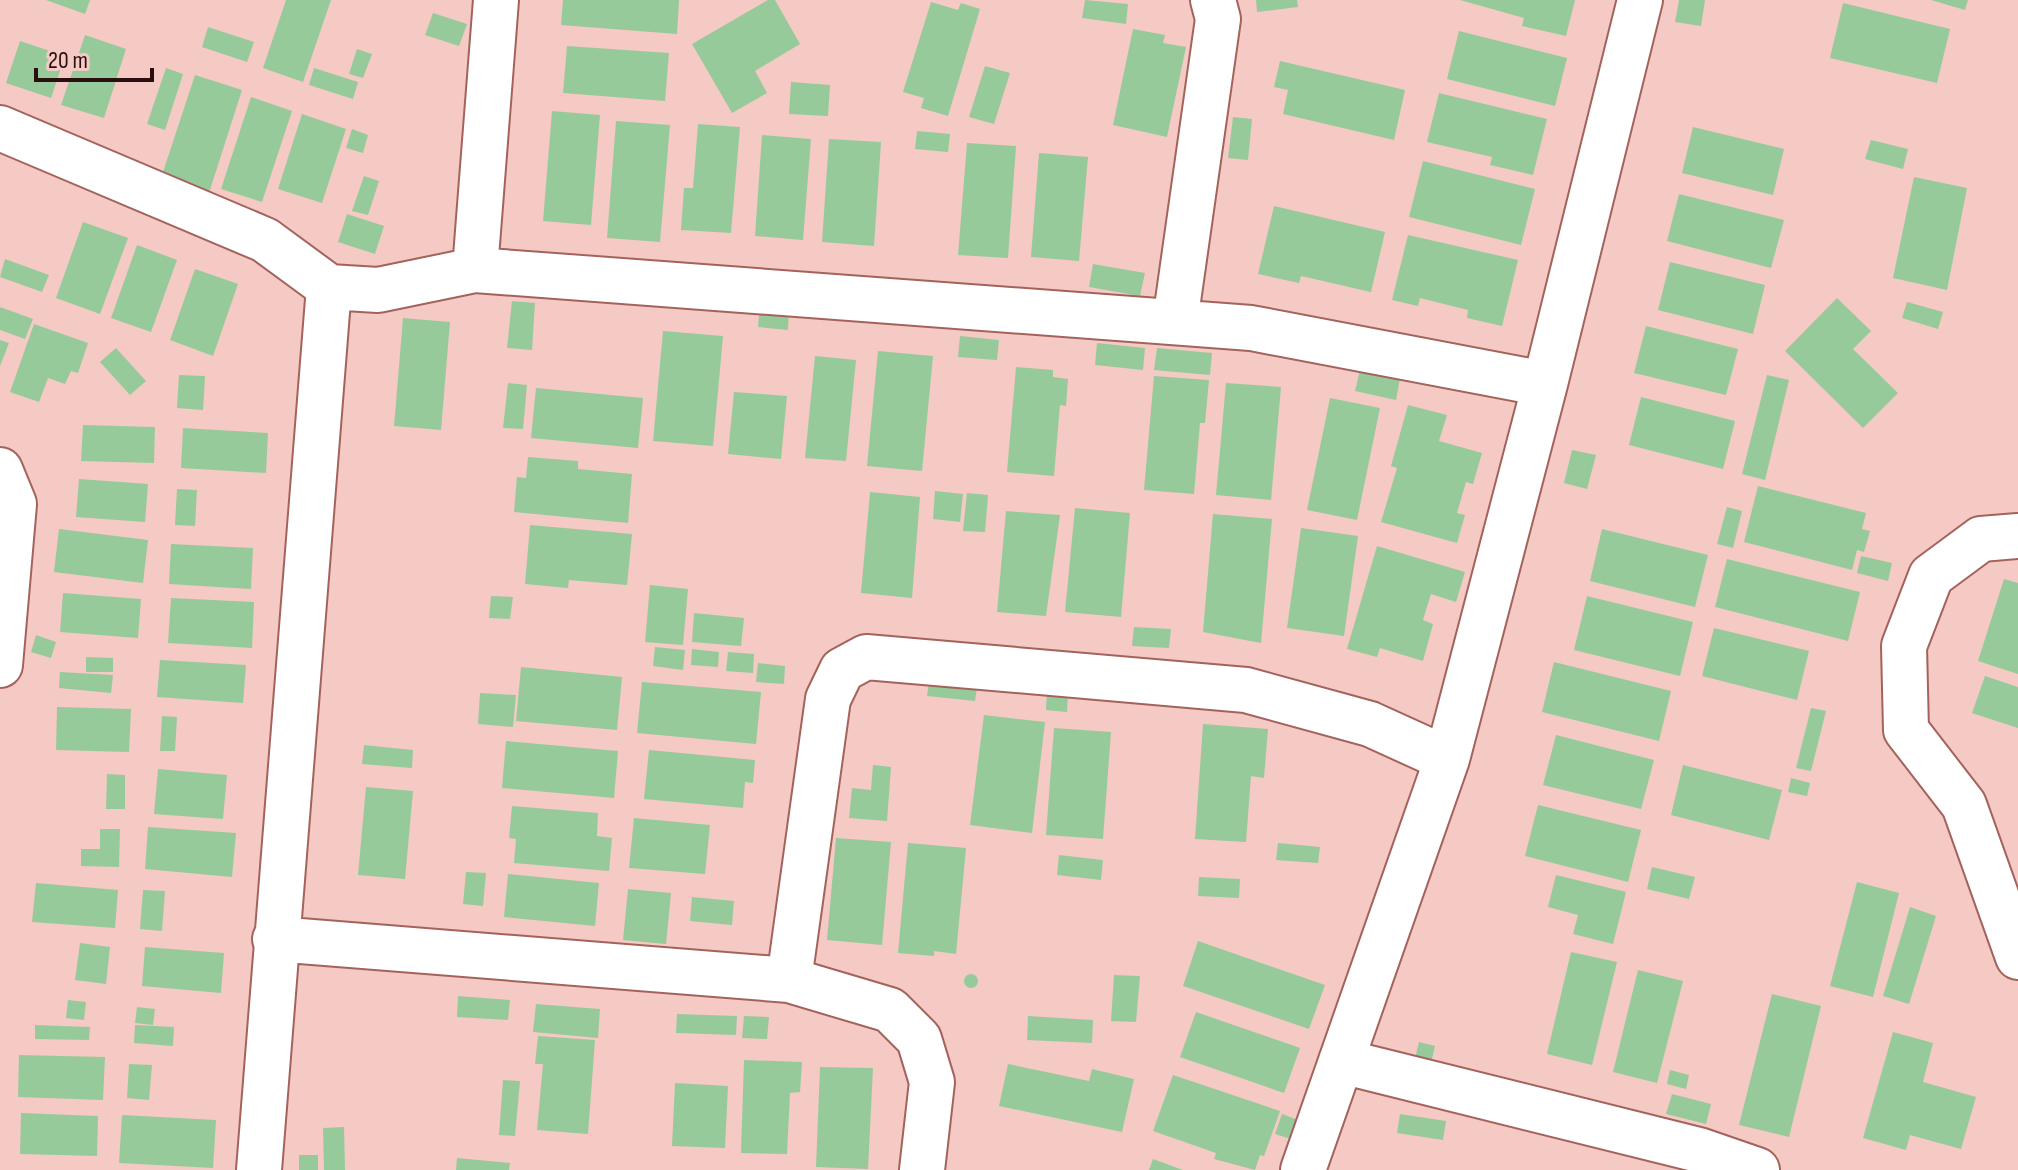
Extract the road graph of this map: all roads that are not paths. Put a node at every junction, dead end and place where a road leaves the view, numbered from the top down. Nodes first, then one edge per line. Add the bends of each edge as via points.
1 (496, 0) edge
2 (1213, 0) edge
3 (1640, 0) edge
4 (0, 128) edge
5 (475, 270) junction
6 (329, 287) junction
7 (1175, 322) junction
8 (1545, 384) junction
9 (0, 470) edge
10 (2018, 536) edge
11 (0, 665) edge
12 (1447, 759) junction
13 (275, 939) junction
14 (2018, 957) edge
15 (789, 980) junction
16 (1341, 1061) junction
17 (259, 1170) edge
18 (922, 1170) edge
19 (1303, 1170) edge
20 (1757, 1170) edge

1 - 5 street
2 - 7 street via 1218,19
3 - 8 street
4 - 6 street via 265,240
5 - 6 street via 378,290
5 - 7 street
6 - 13 street
7 - 8 street via 1251,328
8 - 12 street
9 - 11 street via 14,504
10 - 14 street via 1981,539 1931,576 1904,646 1906,730 1964,805
12 - 15 street via 1370,724 1246,690 866,657 842,670 828,699
12 - 16 street
13 - 15 street
13 - 17 street
15 - 18 street via 890,1010 919,1039 932,1082
16 - 19 street
16 - 20 street via 1699,1150

